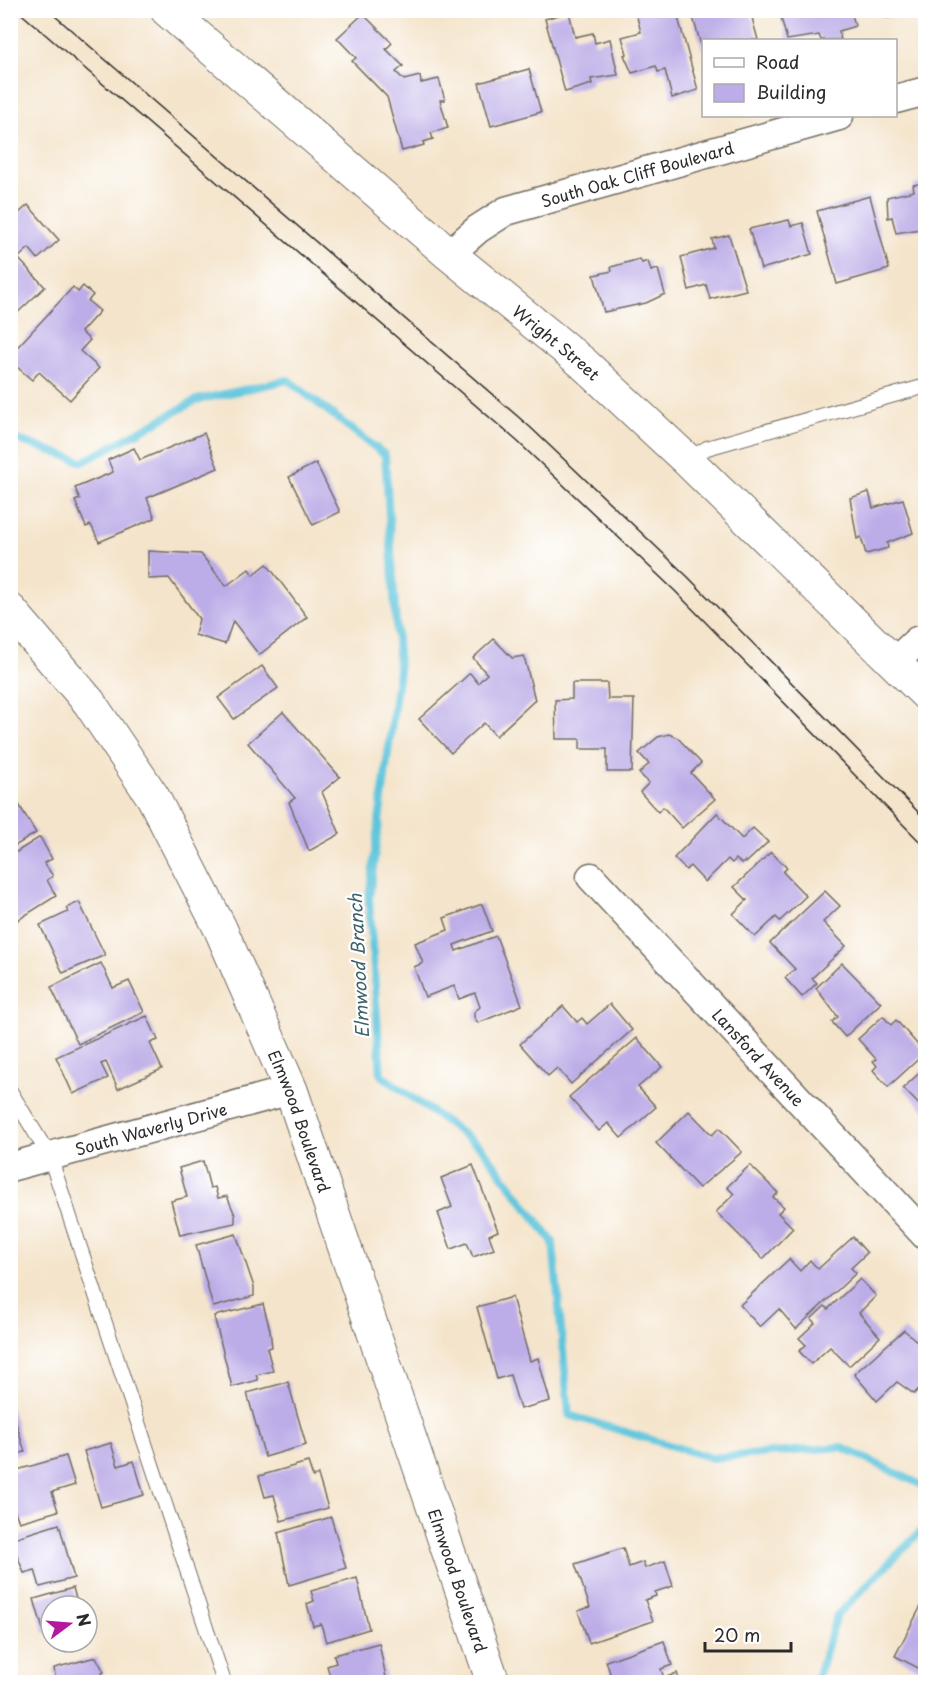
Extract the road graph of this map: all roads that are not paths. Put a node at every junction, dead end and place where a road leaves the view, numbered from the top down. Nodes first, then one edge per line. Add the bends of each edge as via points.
1 (179, 14) edge
2 (926, 91) edge
3 (897, 99) edge
4 (835, 117) edge
5 (449, 254) junction
6 (926, 386) edge
7 (687, 460) junction
8 (10, 610) edge
9 (926, 639) edge
10 (895, 662) junction
11 (926, 694) edge
12 (591, 877) dead end
13 (291, 1090) junction
14 (10, 1091) edge
15 (50, 1157) junction
16 (10, 1167) edge
17 (926, 1236) edge
18 (224, 1683) edge
19 (493, 1683) edge

1 - 5 street, Wright Street
2 - 3 street
4 - 5 street, South Oak Cliff Boulevard via 506,211
5 - 7 street, Wright Street via 583,363
6 - 7 lane via 707,448
7 - 10 street, Wright Street
8 - 13 street, Elmwood Boulevard via 89,702 153,797 220,928
9 - 10 street via 917,641
10 - 11 street, Wright Street
12 - 17 street, Lansford Avenue
13 - 15 street, South Waverly Drive
13 - 19 street, Elmwood Boulevard
14 - 15 lane
15 - 16 street, South Waverly Drive
15 - 18 lane

